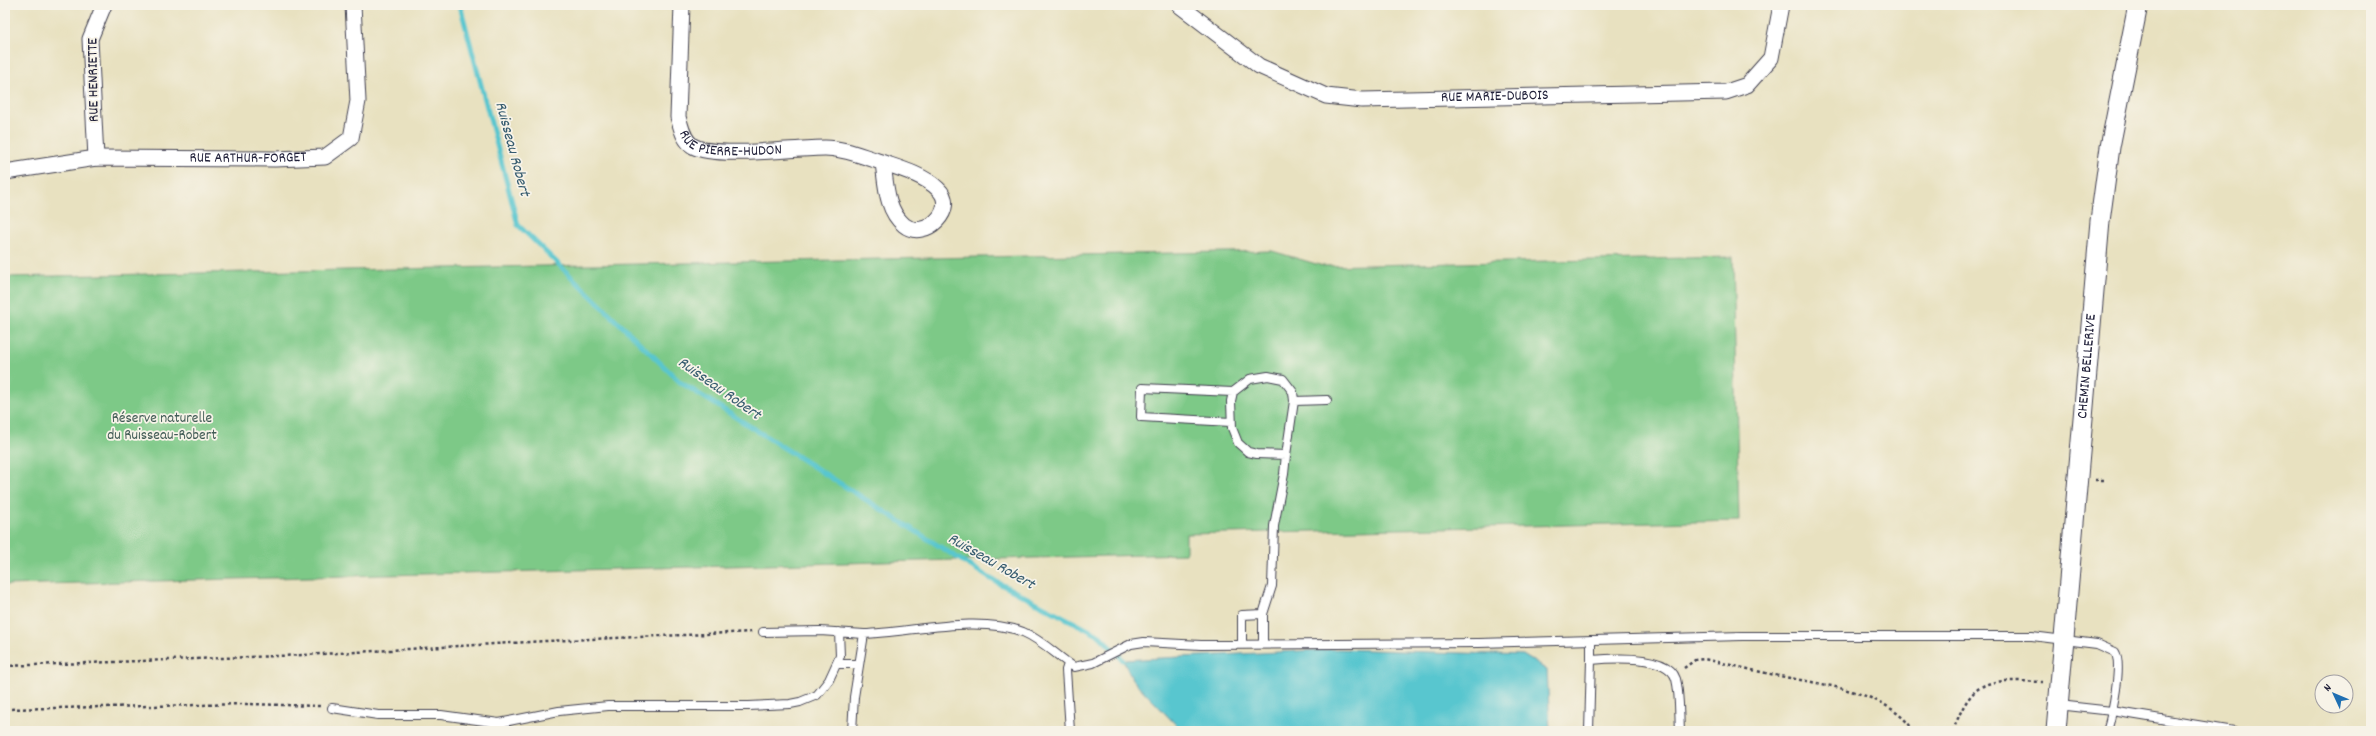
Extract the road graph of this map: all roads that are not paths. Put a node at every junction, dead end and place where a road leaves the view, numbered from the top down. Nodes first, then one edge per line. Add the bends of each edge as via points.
1 (104, 5) edge
2 (353, 5) edge
3 (682, 5) edge
4 (1179, 5) edge
5 (1781, 5) edge
6 (2138, 5) edge
7 (96, 158) junction
8 (883, 163) junction
9 (5, 172) edge
10 (1233, 392) junction
11 (1327, 400) dead end
12 (1294, 401) junction
13 (1231, 422) junction
14 (1286, 455) junction
15 (1263, 614) junction
16 (763, 632) road end
17 (839, 632) junction
18 (864, 634) junction
19 (2063, 639) junction
20 (1591, 640) junction
21 (1242, 644) junction
22 (1263, 644) junction
23 (1591, 660) junction
24 (838, 664) junction
25 (859, 664) junction
26 (1068, 664) junction
27 (2058, 705) junction
28 (332, 708) road end
29 (2112, 711) junction
30 (852, 731) edge
31 (1070, 731) edge
32 (1589, 731) edge
33 (1680, 731) edge
34 (2056, 731) edge
35 (2107, 731) edge
36 (2234, 731) edge
37 (2282, 731) edge
38 (2293, 731) edge

1 - 7 street, RUE HENRIETTE via 90,39
2 - 7 street, RUE ARTHUR-FORGET via 358,100 351,138 324,157
3 - 8 street, RUE PIERRE-HUDON via 678,117 683,133 691,145 710,152 827,148
4 - 5 street, RUE MARIE-DUBOIS via 1259,66 1326,96 1362,100 1726,92 1747,85 1771,58
6 - 19 street, CHEMIN BELLERIVE via 2110,147 2100,221
7 - 9 street, RUE ARTHUR-FORGET
8 - 8 street, RUE PIERRE-HUDON via 926,180 939,190 944,199 943,214 933,226 918,230 905,225 894,213 888,196
10 - 12 lane via 1250,379 1276,376 1288,384 1293,392
10 - 13 lane via 1230,401
10 - 13 lane via 1142,388 1141,417
11 - 12 lane
12 - 14 lane
13 - 14 lane via 1238,443 1248,452
14 - 15 lane via 1274,526 1272,586
15 - 21 lane via 1242,615
15 - 22 lane
16 - 17 lane
17 - 18 lane
17 - 24 lane
18 - 25 lane
18 - 26 lane via 964,625 1003,627 1023,632
19 - 20 lane via 2032,636 1742,636
19 - 27 street, CHEMIN BELLERIVE
19 - 29 lane via 2105,646 2111,648 2118,656
20 - 22 lane
20 - 23 lane
21 - 22 lane
21 - 26 lane via 1144,642 1123,647 1107,657 1081,667
23 - 32 lane
23 - 33 lane via 1652,662 1667,667 1674,675
24 - 25 lane
24 - 28 lane via 817,695 800,702 781,705 608,706 559,711 499,723 441,714 378,715
25 - 30 lane
26 - 31 lane via 1066,670
27 - 29 lane
27 - 34 street, CHEMIN BELLERIVE
29 - 35 lane
29 - 36 lane
37 - 38 lane

